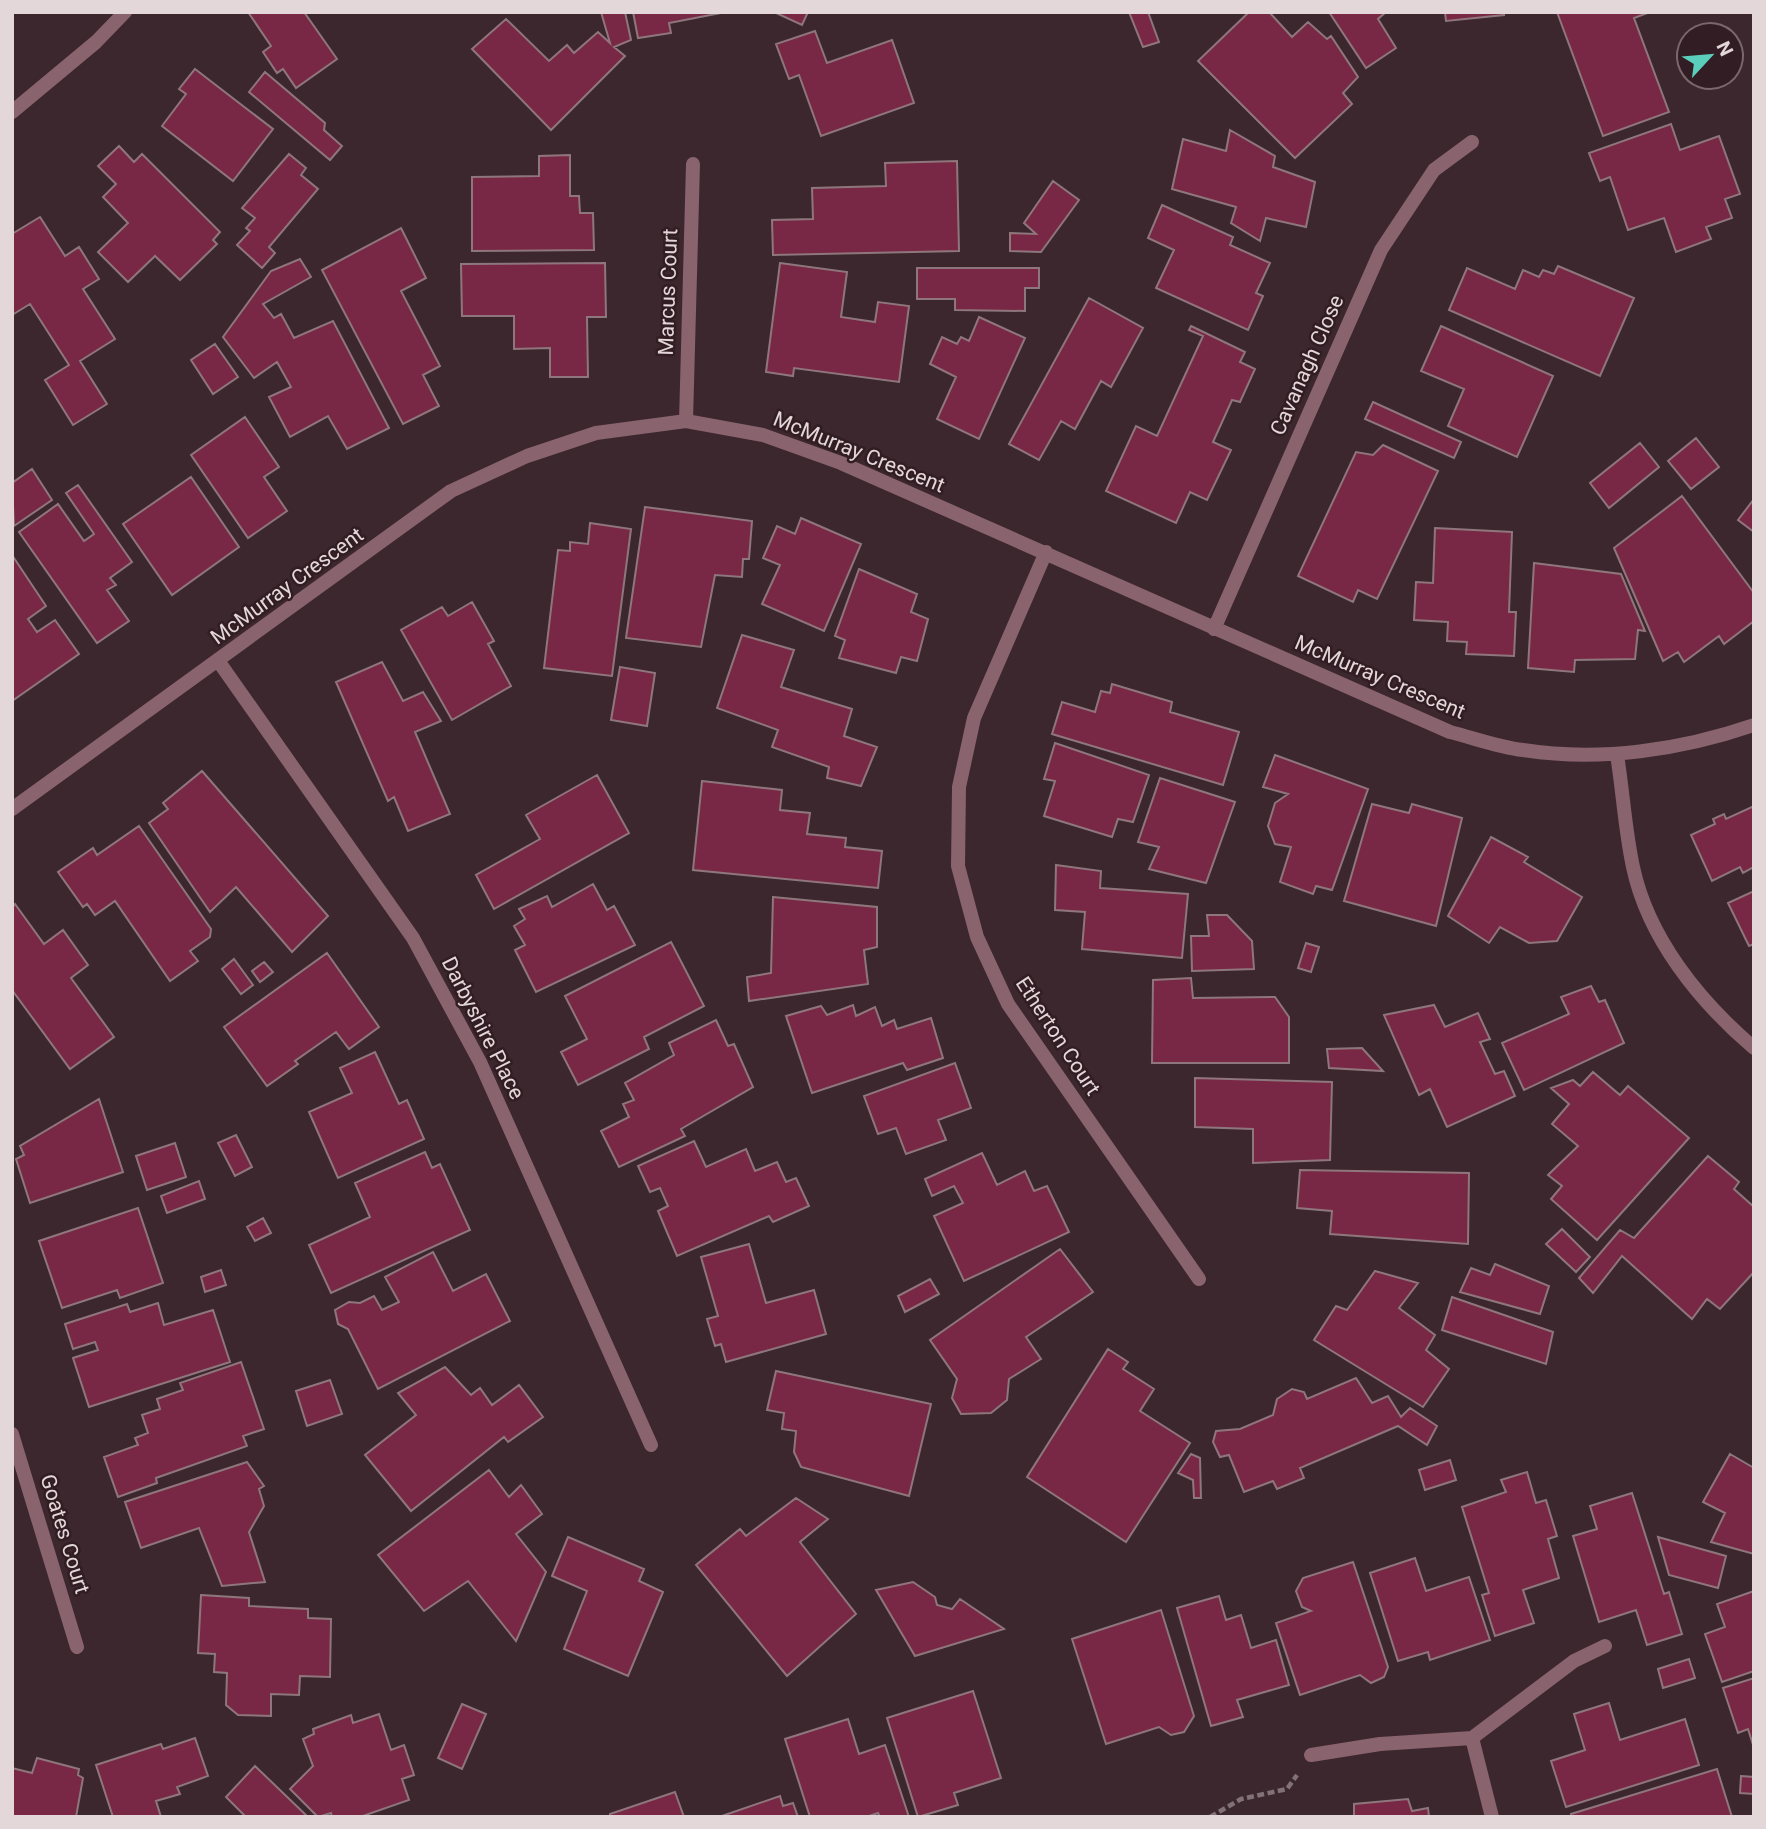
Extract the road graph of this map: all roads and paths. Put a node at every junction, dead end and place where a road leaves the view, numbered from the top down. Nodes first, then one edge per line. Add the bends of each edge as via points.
1 (125, 12) edge
2 (12, 112) edge
3 (1472, 142) dead end
4 (693, 164) dead end
5 (686, 422) junction
6 (1046, 552) junction
7 (1214, 629) junction
8 (219, 662) junction
9 (1754, 725) edge
10 (1618, 755) junction
11 (12, 809) edge
12 (1754, 1048) edge
13 (1199, 1279) dead end
14 (12, 1434) edge
15 (651, 1445) dead end
16 (1605, 1646) dead end
17 (77, 1647) dead end
18 (1472, 1738) junction
19 (1311, 1755) joint
20 (1210, 1817) edge
21 (1492, 1817) edge

1 - 2 street
3 - 7 street, Cavanagh Close via 1434,170 1381,250
4 - 5 street, Marcus Court
5 - 6 street, McMurray Crescent via 763,435 815,453
5 - 8 street, McMurray Crescent via 596,433 527,456 451,491
6 - 7 street, McMurray Crescent
6 - 13 street, Etherton Court via 974,718 959,787 958,866 977,937 1008,1004
7 - 10 street, McMurray Crescent via 1450,732 1523,751
8 - 11 street, McMurray Crescent
8 - 15 street, Darbyshire Place via 413,938 480,1062
9 - 10 street, McMurray Crescent via 1708,740
10 - 12 street via 1633,867 1646,908 1697,991
14 - 17 street, Goates Court
16 - 18 street via 1574,1661
18 - 19 street via 1380,1744
18 - 21 street
19 - 20 path via 1287,1789 1241,1799

